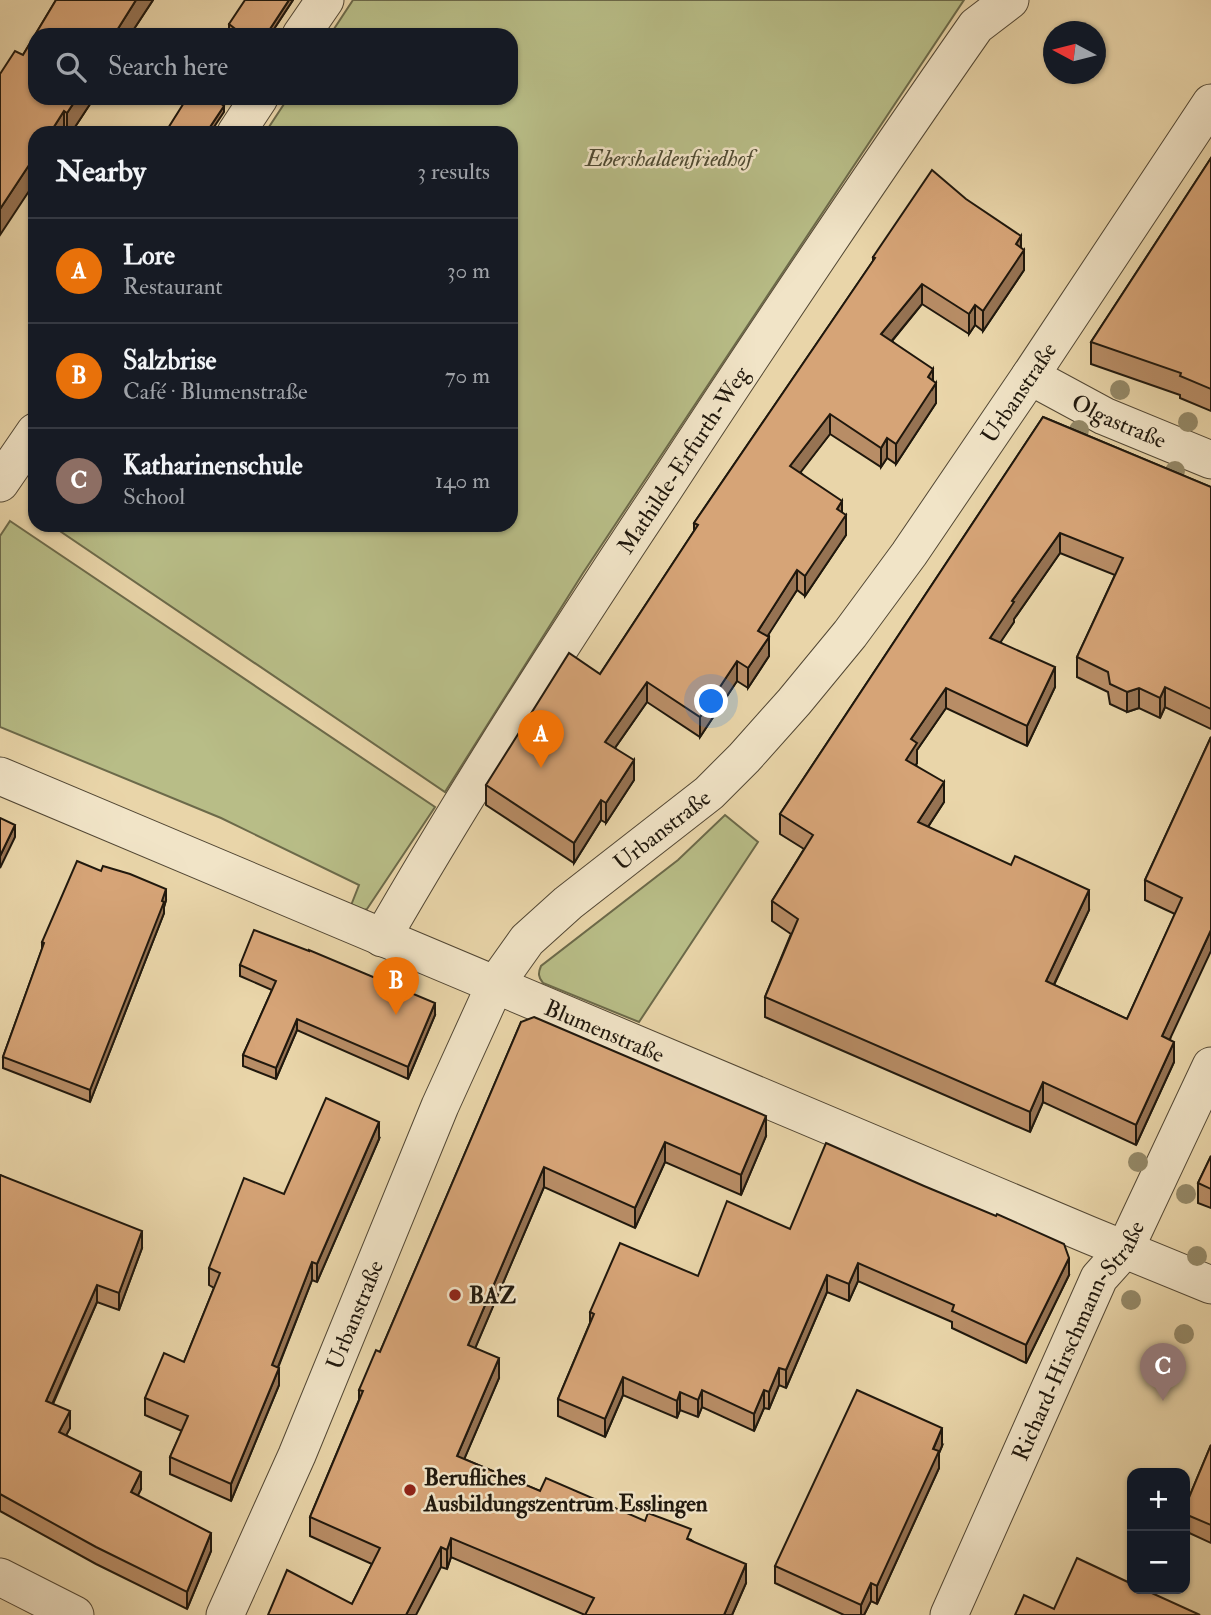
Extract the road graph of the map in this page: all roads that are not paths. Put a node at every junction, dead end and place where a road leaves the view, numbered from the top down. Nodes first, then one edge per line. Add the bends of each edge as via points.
1 (325, 0) edge
2 (1010, 0) edge
3 (306, 28) edge
4 (1211, 103) edge
5 (254, 105) edge
6 (241, 126) edge
7 (1030, 376) junction
8 (28, 442) edge
9 (1211, 460) edge
10 (0, 483) edge
11 (0, 776) edge
12 (382, 938) junction
13 (495, 985) junction
14 (1211, 1066) edge
15 (1125, 1249) junction
16 (1211, 1285) edge
17 (0, 1577) edge
18 (75, 1615) edge
19 (225, 1615) edge
20 (949, 1615) edge

1 - 3 street
2 - 12 street, Mathilde-Erfurth-Weg via 976,26 735,381 572,629
4 - 7 street, Urbanstraße
5 - 6 street
7 - 9 street, Olgastraße via 1104,416
7 - 13 street, Urbanstraße via 909,554 794,702 709,793 527,940
8 - 10 street
11 - 12 street, Blumenstraße
12 - 13 street, Blumenstraße
13 - 15 street, Blumenstraße
13 - 19 street, Urbanstraße
14 - 15 street, Richard-Hirschmann-Straße
15 - 16 street, Blumenstraße
15 - 20 street, Richard-Hirschmann-Straße via 1099,1278
17 - 18 street

